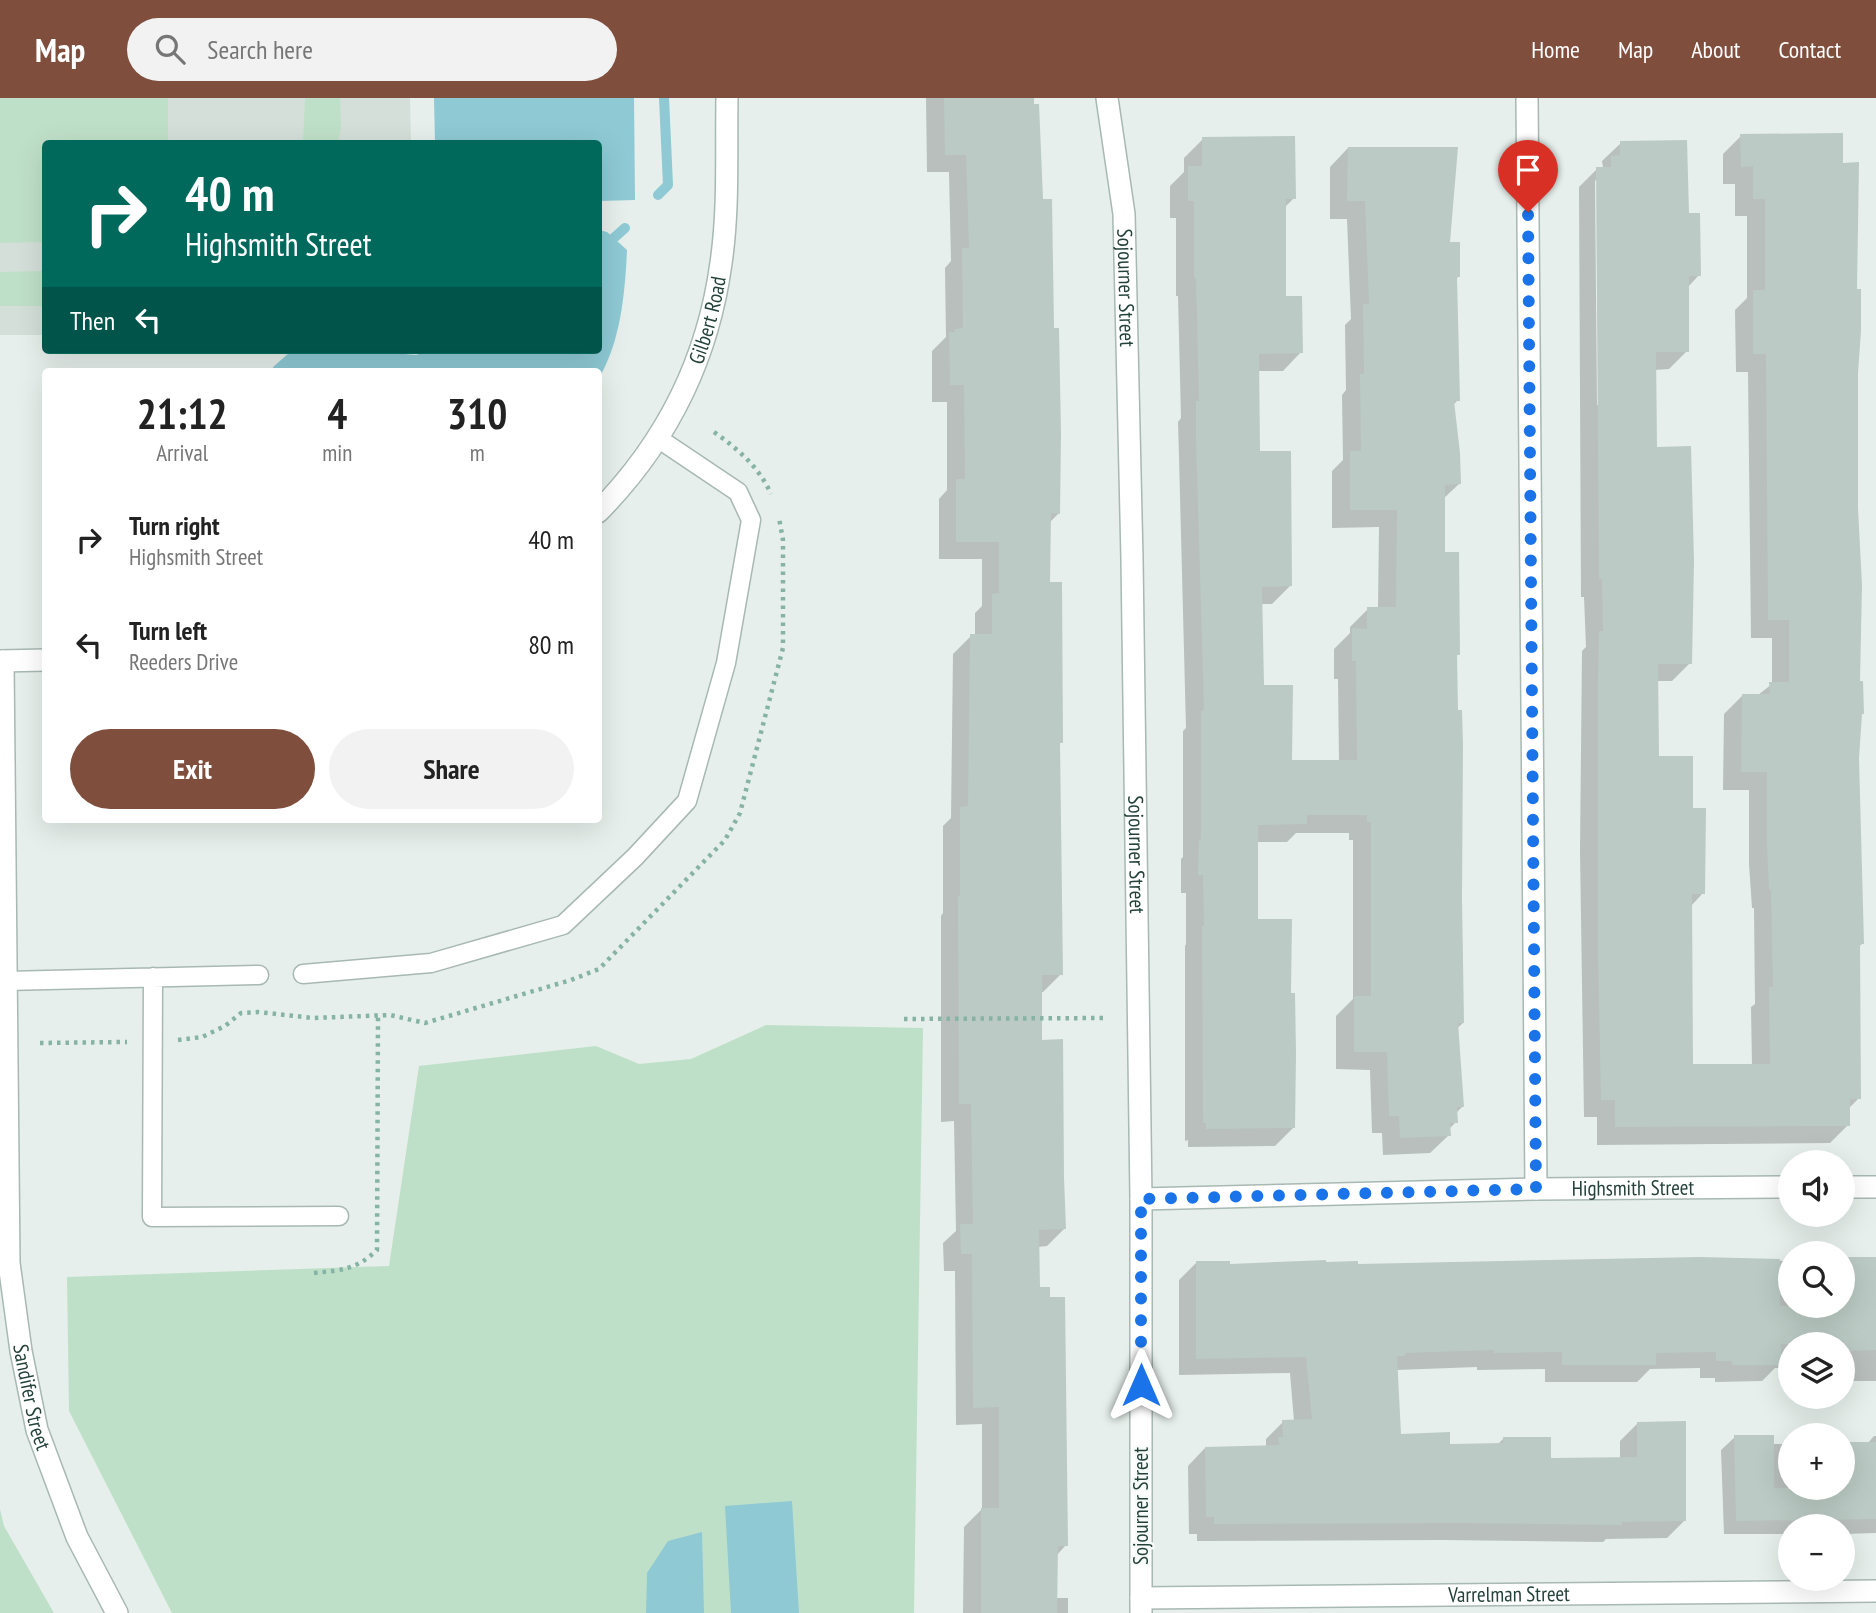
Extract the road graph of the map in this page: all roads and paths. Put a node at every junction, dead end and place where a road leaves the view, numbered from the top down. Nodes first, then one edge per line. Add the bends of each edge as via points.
1 (727, 98) edge
2 (1107, 98) edge
3 (1527, 98) edge
4 (714, 432) dead end
5 (659, 439) junction
6 (774, 500) dead end
7 (602, 508) edge
8 (777, 509) dead end
9 (42, 660) edge
10 (1, 661) edge
11 (303, 974) dead end
12 (259, 975) dead end
13 (153, 977) junction
14 (6, 981) junction
15 (378, 1015) junction
16 (1106, 1018) dead end
17 (904, 1019) dead end
18 (153, 1041) junction
19 (40, 1042) dead end
20 (1778, 1187) edge
21 (1855, 1187) edge
22 (1876, 1187) edge
23 (1536, 1189) junction
24 (1141, 1199) junction
25 (339, 1216) dead end
26 (314, 1273) dead end
27 (1876, 1591) edge
28 (1141, 1606) edge
29 (117, 1613) edge

1 - 5 street, Gilbert Road via 725,219 713,307 684,393
2 - 24 street, Sojourner Street via 1124,214
3 - 23 street
4 - 6 path via 743,453
5 - 7 street, Gilbert Road
5 - 11 lane via 737,492 751,520 726,663 687,801 563,925 431,963
8 - 15 path via 783,540 783,648 740,813 724,840 598,969 425,1023
9 - 10 street
10 - 14 street, Sandifer Street
12 - 13 lane
13 - 14 lane
13 - 18 lane
14 - 29 street, Sandifer Street via 9,1263 21,1351 37,1430 77,1537
15 - 18 path via 313,1018 241,1013 202,1037
15 - 26 path via 377,1250 352,1268
16 - 17 path
18 - 19 path
18 - 25 lane via 152,1217
20 - 23 street, Highsmith Street
21 - 22 street
23 - 24 street, Highsmith Street
24 - 28 street, Sojourner Street
27 - 28 street, Varrelman Street

